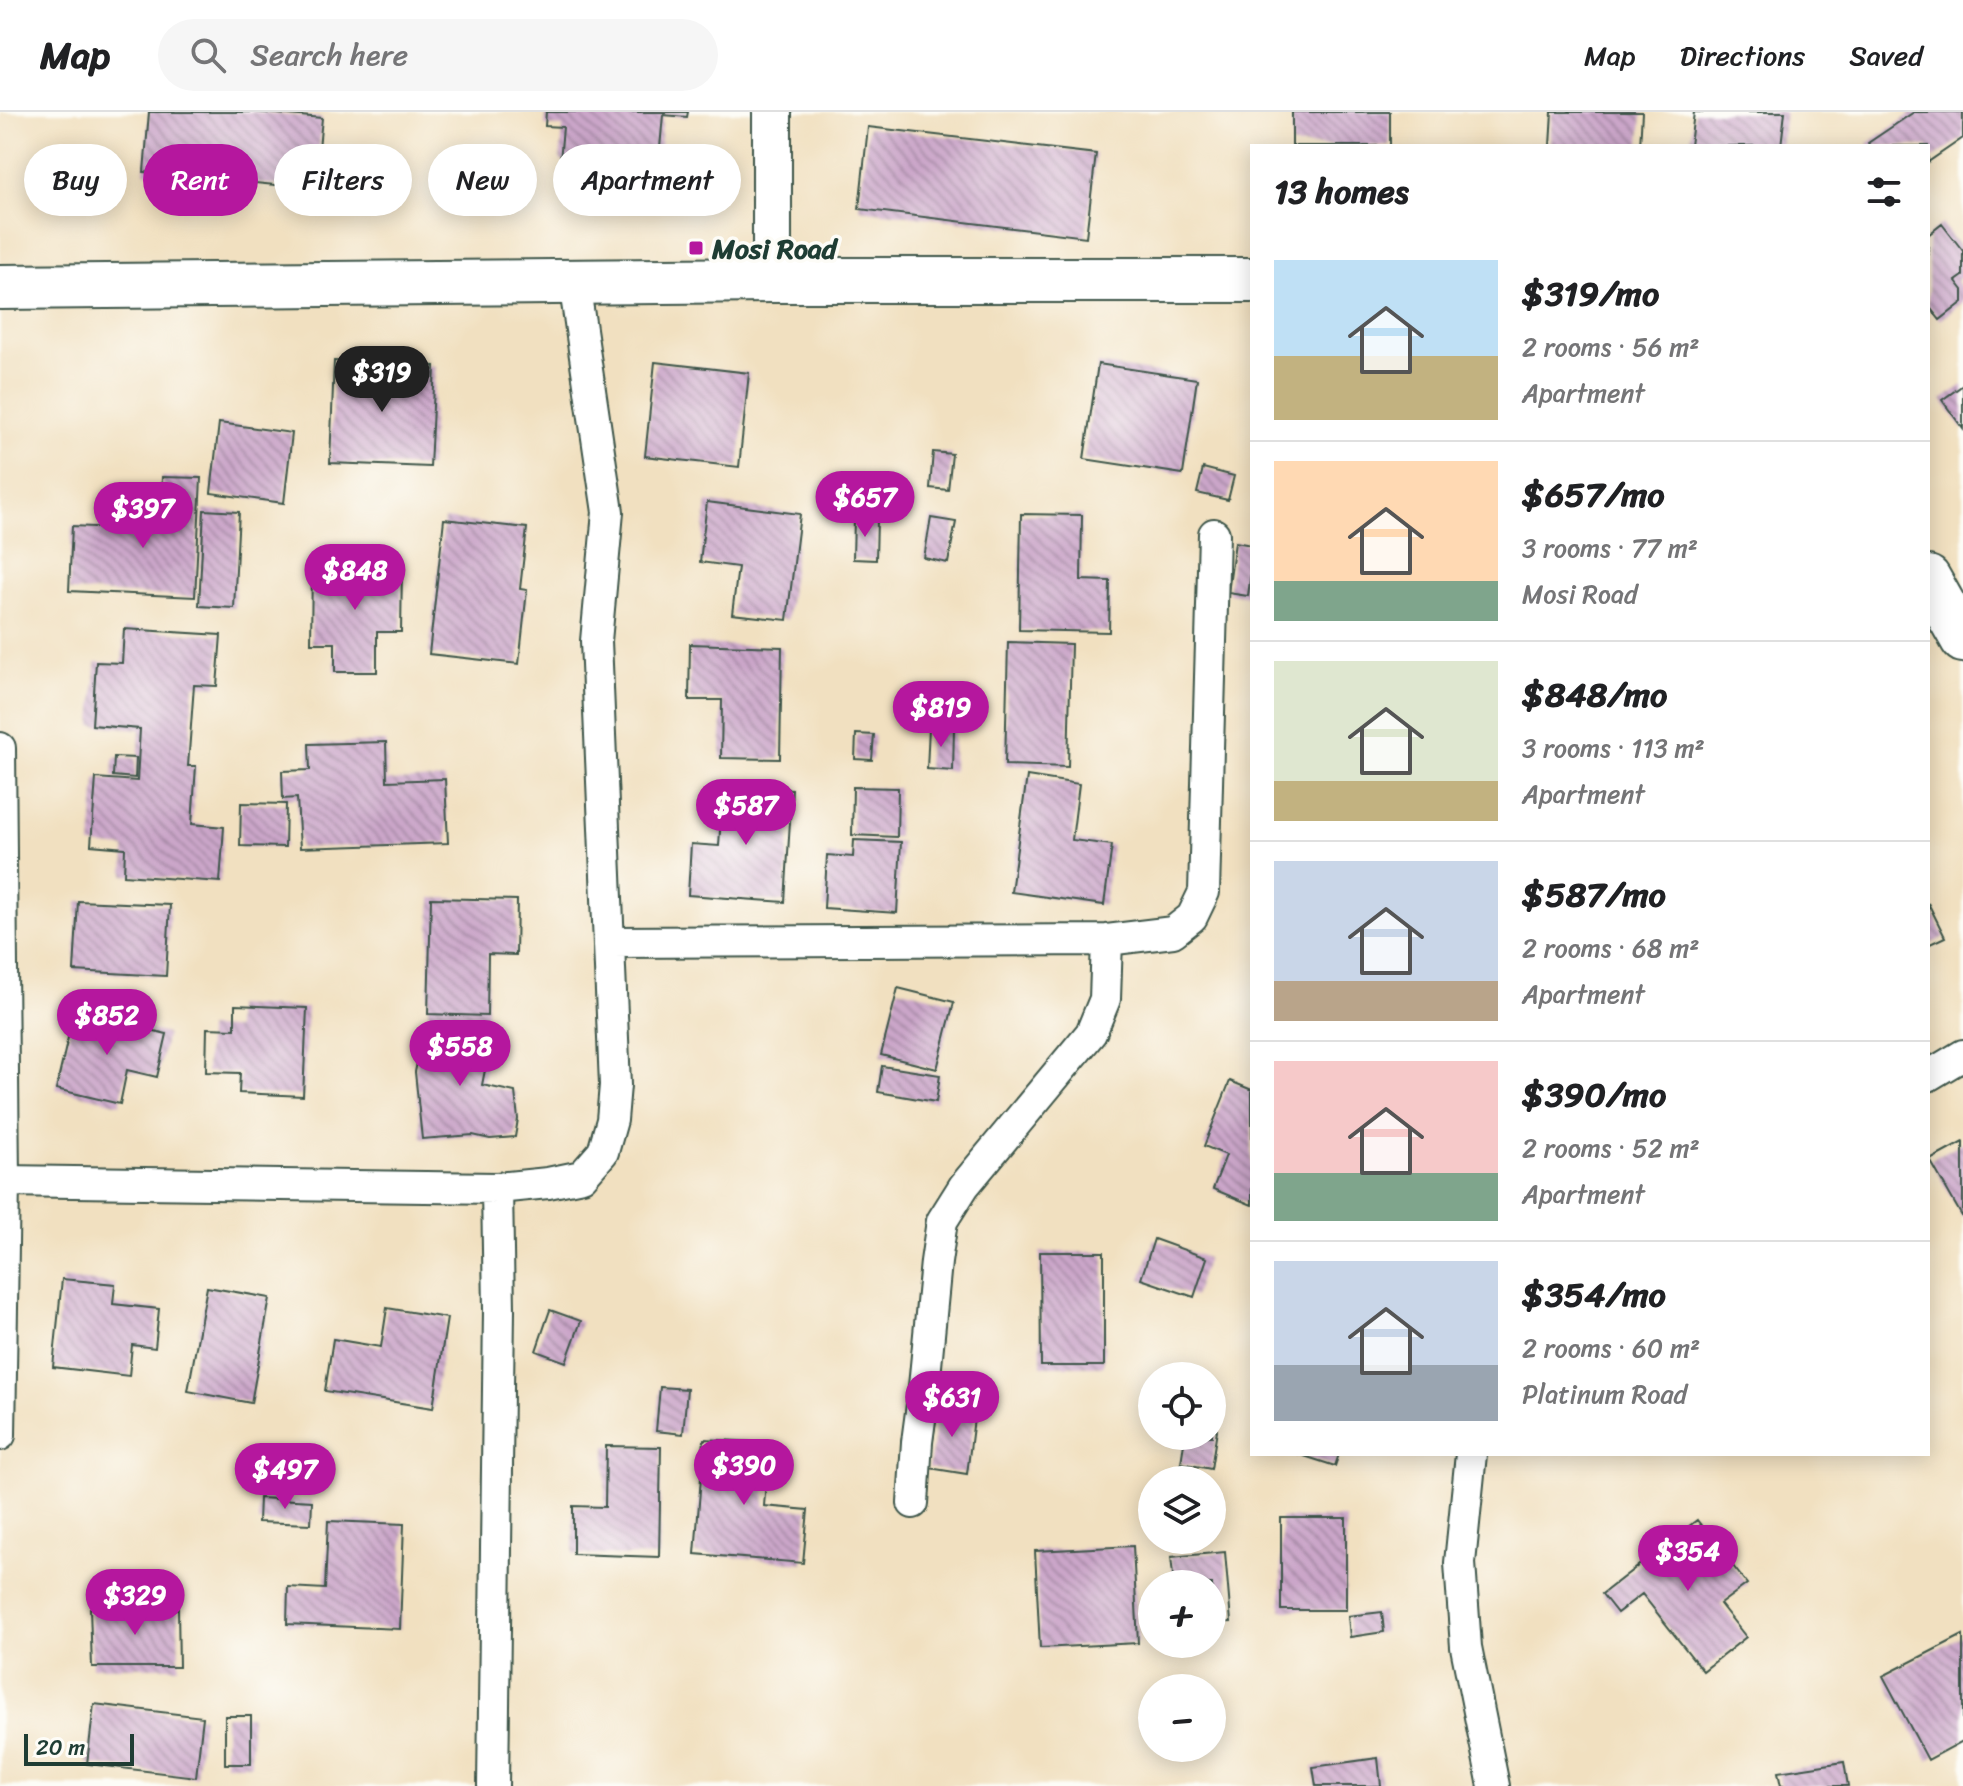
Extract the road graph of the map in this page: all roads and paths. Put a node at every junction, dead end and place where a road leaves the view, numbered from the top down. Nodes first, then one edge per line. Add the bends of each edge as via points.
1 (772, 112) edge
2 (772, 280) junction
3 (1250, 280) edge
4 (574, 282) junction
5 (0, 287) edge
6 (1214, 534) dead end
7 (1930, 582) edge
8 (1963, 640) edge
9 (0, 748) edge
10 (1107, 940) junction
11 (609, 942) junction
12 (1, 1005) edge
13 (1963, 1055) edge
14 (1930, 1075) edge
15 (4, 1181) junction
16 (497, 1188) junction
17 (0, 1435) edge
18 (1471, 1456) edge
19 (913, 1503) dead end
20 (493, 1786) edge
21 (1494, 1786) edge

1 - 2 street
2 - 3 main road
2 - 4 main road
4 - 5 main road
4 - 11 street via 608,512 596,641
6 - 10 street via 1204,892 1192,917 1173,932
7 - 8 main road
9 - 12 street
10 - 11 street
10 - 19 street via 1105,999 1091,1033 964,1186 942,1221
11 - 16 street via 615,1085 603,1152 582,1176
12 - 15 street
13 - 14 street
15 - 16 street
15 - 17 street
16 - 20 street
18 - 21 street via 1460,1563 1466,1647

